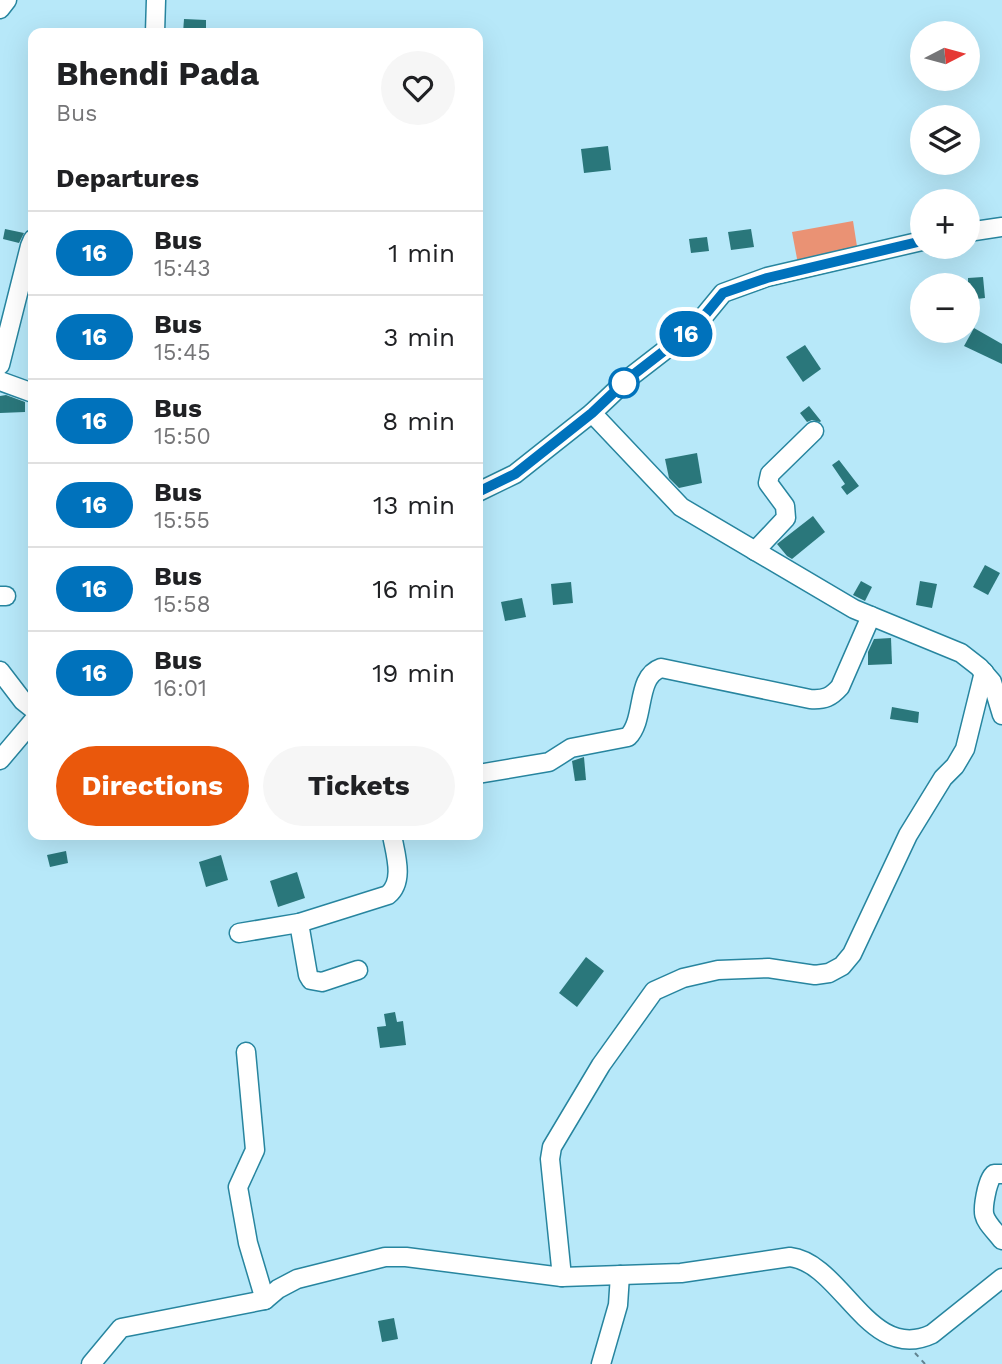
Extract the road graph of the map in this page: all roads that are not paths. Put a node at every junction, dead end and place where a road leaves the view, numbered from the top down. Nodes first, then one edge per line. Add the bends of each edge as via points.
1 (7, 0) edge
2 (156, 0) edge
3 (0, 9) edge
4 (155, 28) edge
5 (1002, 227) edge
6 (980, 230) edge
7 (910, 244) edge
8 (28, 254) edge
9 (0, 366) edge
10 (0, 381) edge
11 (28, 391) edge
12 (592, 413) junction
13 (814, 431) dead end
14 (483, 490) edge
15 (755, 551) junction
16 (871, 616) junction
17 (0, 671) edge
18 (984, 672) junction
19 (28, 705) edge
20 (1002, 715) edge
21 (28, 728) edge
22 (0, 760) edge
23 (483, 773) edge
24 (393, 840) edge
25 (299, 923) junction
26 (239, 933) dead end
27 (358, 970) dead end
28 (246, 1052) dead end
29 (1002, 1174) edge
30 (1002, 1240) edge
31 (620, 1275) junction
32 (562, 1277) junction
33 (1002, 1278) edge
34 (265, 1300) junction
35 (91, 1364) edge
36 (601, 1364) edge

1 - 3 street
2 - 4 street
5 - 6 street
7 - 12 street via 723,293 695,327
8 - 9 street
10 - 11 street
12 - 14 street via 515,474
12 - 15 street via 681,507
13 - 15 street via 770,474 768,483 785,506 786,518
15 - 16 street
16 - 18 street via 961,653
16 - 23 street via 840,687 831,696 810,699 661,668 648,678 628,737 571,748 549,762
17 - 19 street
18 - 20 street via 992,682
18 - 32 street via 961,758 908,835 852,954 842,966 815,975 768,968 718,970 683,978 654,991 601,1065 552,1147
21 - 22 street
24 - 25 street via 395,890
25 - 26 street
25 - 27 street via 311,980 322,982
28 - 34 street via 255,1150 238,1187
29 - 30 street via 990,1178 982,1213
31 - 32 street
31 - 33 street via 801,1259 817,1268 874,1328 919,1340
31 - 36 street via 618,1305
32 - 34 street via 385,1257 297,1279
34 - 35 street via 121,1328

